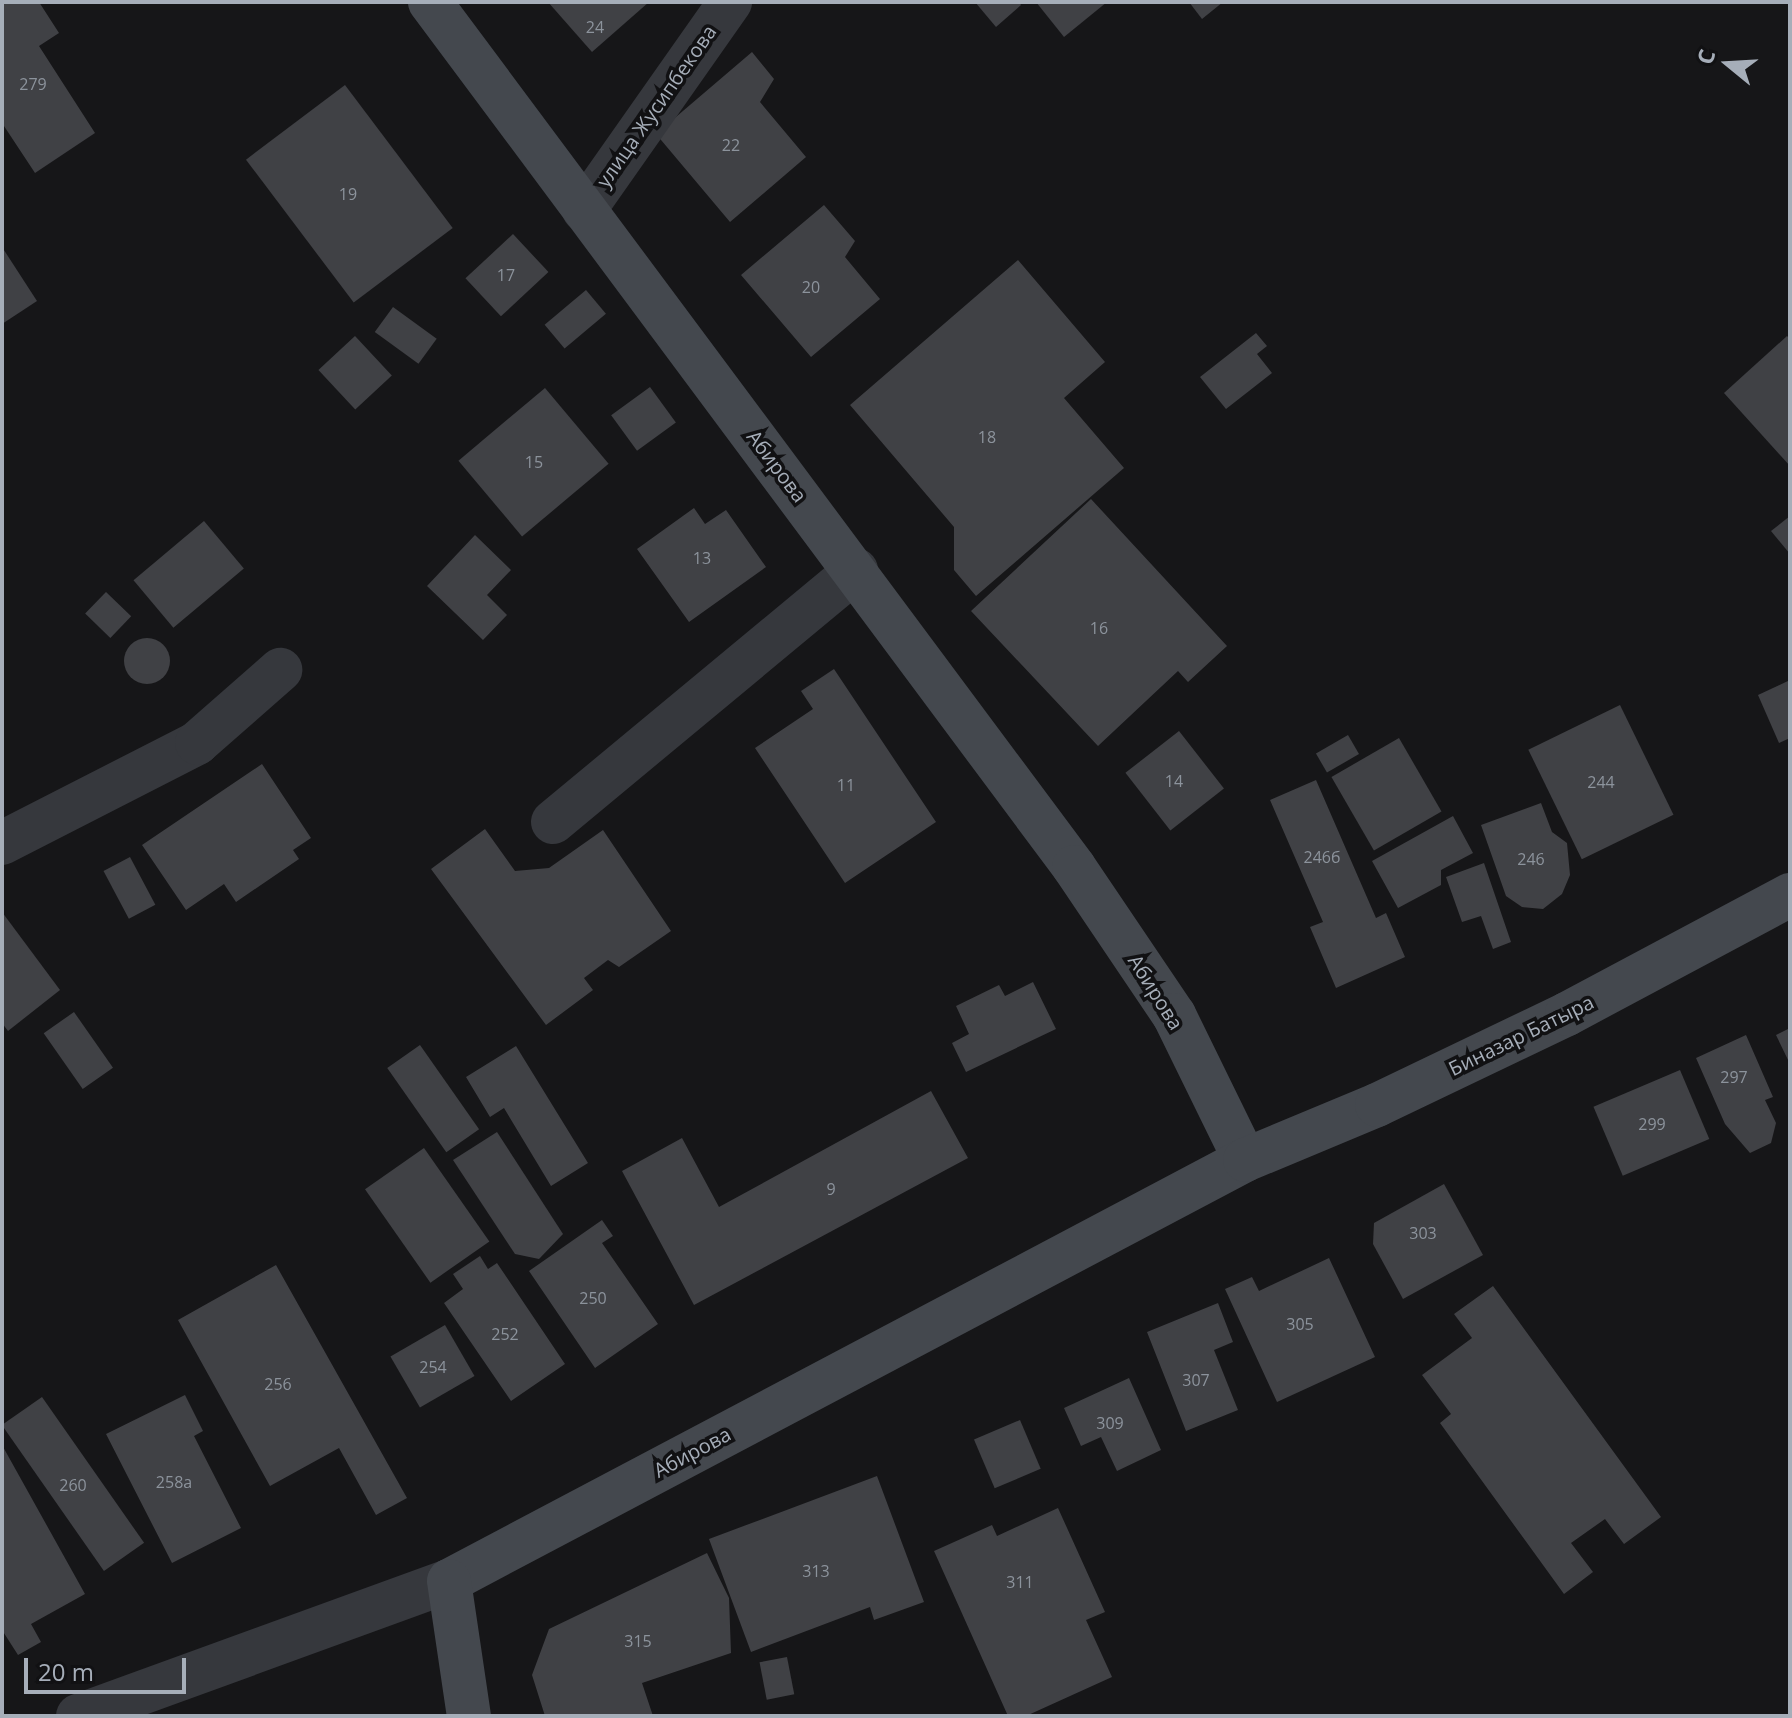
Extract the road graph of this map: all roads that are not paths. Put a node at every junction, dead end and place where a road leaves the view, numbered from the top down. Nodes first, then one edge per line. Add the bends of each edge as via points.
1 (430, 2) edge
2 (730, 2) edge
3 (584, 210) junction
4 (856, 570) junction
5 (280, 670) dead end
6 (553, 822) dead end
7 (2, 843) edge
8 (1790, 895) edge
9 (1245, 1160) junction
10 (449, 1581) junction
11 (78, 1716) edge
12 (469, 1716) edge

1 - 3 main road, Абирова
2 - 3 street, улица Жусипбекова
3 - 4 main road, Абирова
4 - 6 street
4 - 9 main road, Абирова via 1074,867 1174,1015
5 - 7 street via 197,743
8 - 9 main road, Биназар Батыра via 1567,1014
9 - 10 main road, Абирова
10 - 11 street
10 - 12 main road

